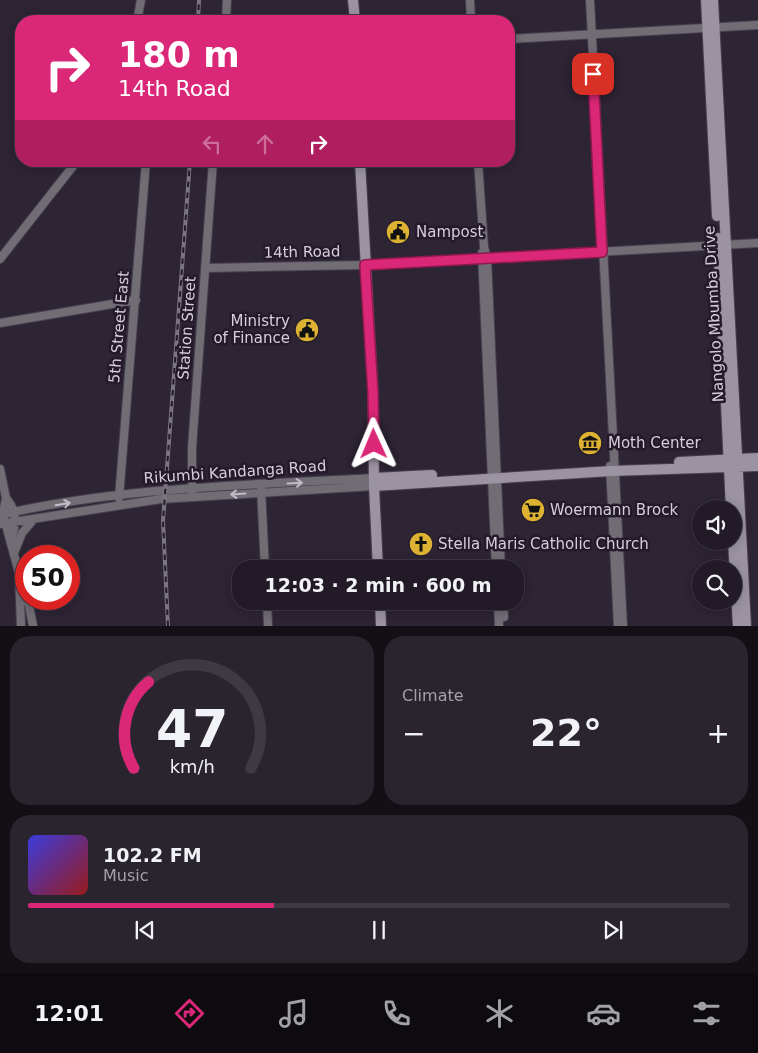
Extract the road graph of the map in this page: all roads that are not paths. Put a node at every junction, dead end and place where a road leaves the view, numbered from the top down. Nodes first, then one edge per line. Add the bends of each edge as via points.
1 (141, 0) edge
2 (227, 0) edge
3 (353, 0) edge
4 (470, 0) edge
5 (590, 0) edge
6 (706, 0) edge
7 (713, 0) edge
8 (138, 15) edge
9 (226, 15) edge
10 (354, 15) edge
11 (471, 15) edge
12 (758, 25) edge
13 (711, 28) junction
14 (591, 34) junction
15 (515, 39) edge
16 (72, 167) edge
17 (146, 167) edge
18 (213, 167) edge
19 (360, 167) edge
20 (478, 167) edge
21 (758, 243) edge
22 (722, 246) junction
23 (602, 252) junction
24 (484, 258) junction
25 (0, 259) edge
26 (365, 265) junction
27 (206, 268) junction
28 (136, 300) junction
29 (0, 322) edge
30 (758, 458) edge
31 (733, 463) junction
32 (613, 466) junction
33 (758, 466) edge
34 (0, 469) edge
35 (758, 472) edge
36 (494, 475) junction
37 (374, 482) junction
38 (738, 482) junction
39 (261, 488) junction
40 (192, 494) junction
41 (119, 496) junction
42 (6, 498) junction
43 (731, 500) edge
44 (119, 504) junction
45 (15, 512) junction
46 (2, 515) edge
47 (34, 519) junction
48 (16, 522) junction
49 (3, 524) edge
50 (11, 539) junction
51 (734, 550) edge
52 (14, 554) junction
53 (15, 560) edge
54 (265, 560) edge
55 (378, 560) edge
56 (496, 560) edge
57 (500, 560) edge
58 (21, 610) edge
59 (30, 610) edge
60 (267, 610) edge
61 (380, 610) edge
62 (498, 610) edge
63 (503, 610) edge
64 (21, 626) edge
65 (33, 626) edge
66 (268, 626) edge
67 (381, 626) edge
68 (499, 626) edge
69 (504, 626) edge
70 (618, 626) edge
71 (623, 626) edge
72 (738, 626) edge
73 (746, 626) edge

1 - 8 street
2 - 9 street
3 - 10 main road
4 - 11 street
5 - 14 street
6 - 13 main road, Nangolo Mbumba Drive
7 - 13 main road, Nangolo Mbumba Drive
12 - 13 street
13 - 14 street
13 - 22 main road, Nangolo Mbumba Drive
14 - 15 street
14 - 23 street
16 - 25 street
17 - 28 street, 5th Street East
18 - 27 street, Station Street
19 - 26 main road
20 - 24 street
21 - 22 street, 14th Road
22 - 23 street, 14th Road
22 - 31 main road, Nangolo Mbumba Drive
23 - 24 street, 14th Road
23 - 32 street
24 - 26 street, 14th Road
24 - 36 street
26 - 27 street, 14th Road
26 - 37 main road via 373,393
27 - 40 street, Station Street via 192,448
28 - 29 street
28 - 41 street, 5th Street East
30 - 31 main road, Rikumbi Kandanga Road
31 - 32 main road, Rikumbi Kandanga Road
31 - 33 main road, Rikumbi Kandanga Road
31 - 38 main road, Nangolo Mbumba Drive
31 - 43 main road, Nangolo Mbumba Drive
32 - 36 main road, Rikumbi Kandanga Road
32 - 70 street
32 - 71 street
34 - 42 street
35 - 38 main road via 743,474
36 - 37 main road, Rikumbi Kandanga Road
36 - 56 street
36 - 57 street
37 - 39 street, Rikumbi Kandanga Road
37 - 55 main road
38 - 73 main road, Nangolo Mbumba Drive
39 - 40 street, Rikumbi Kandanga Road
39 - 54 street
40 - 41 street, Rikumbi Kandanga Road
40 - 44 street, Rikumbi Kandanga Road
41 - 44 street, 5th Street East
45 -> 41 street, Rikumbi Kandanga Road
42 - 45 street
42 - 46 street
44 - 47 street, Rikumbi Kandanga Road
45 - 46 street, Rikumbi Kandanga Road
45 - 48 street
46 - 49 street
47 - 48 street, Rikumbi Kandanga Road
47 - 52 street via 22,533
48 - 49 street, Rikumbi Kandanga Road
48 - 50 street
49 - 50 street
50 - 52 street
51 - 72 main road
52 - 53 street
58 - 64 street
59 - 65 street
60 - 66 street
61 - 67 main road
62 - 68 street
63 - 69 street

